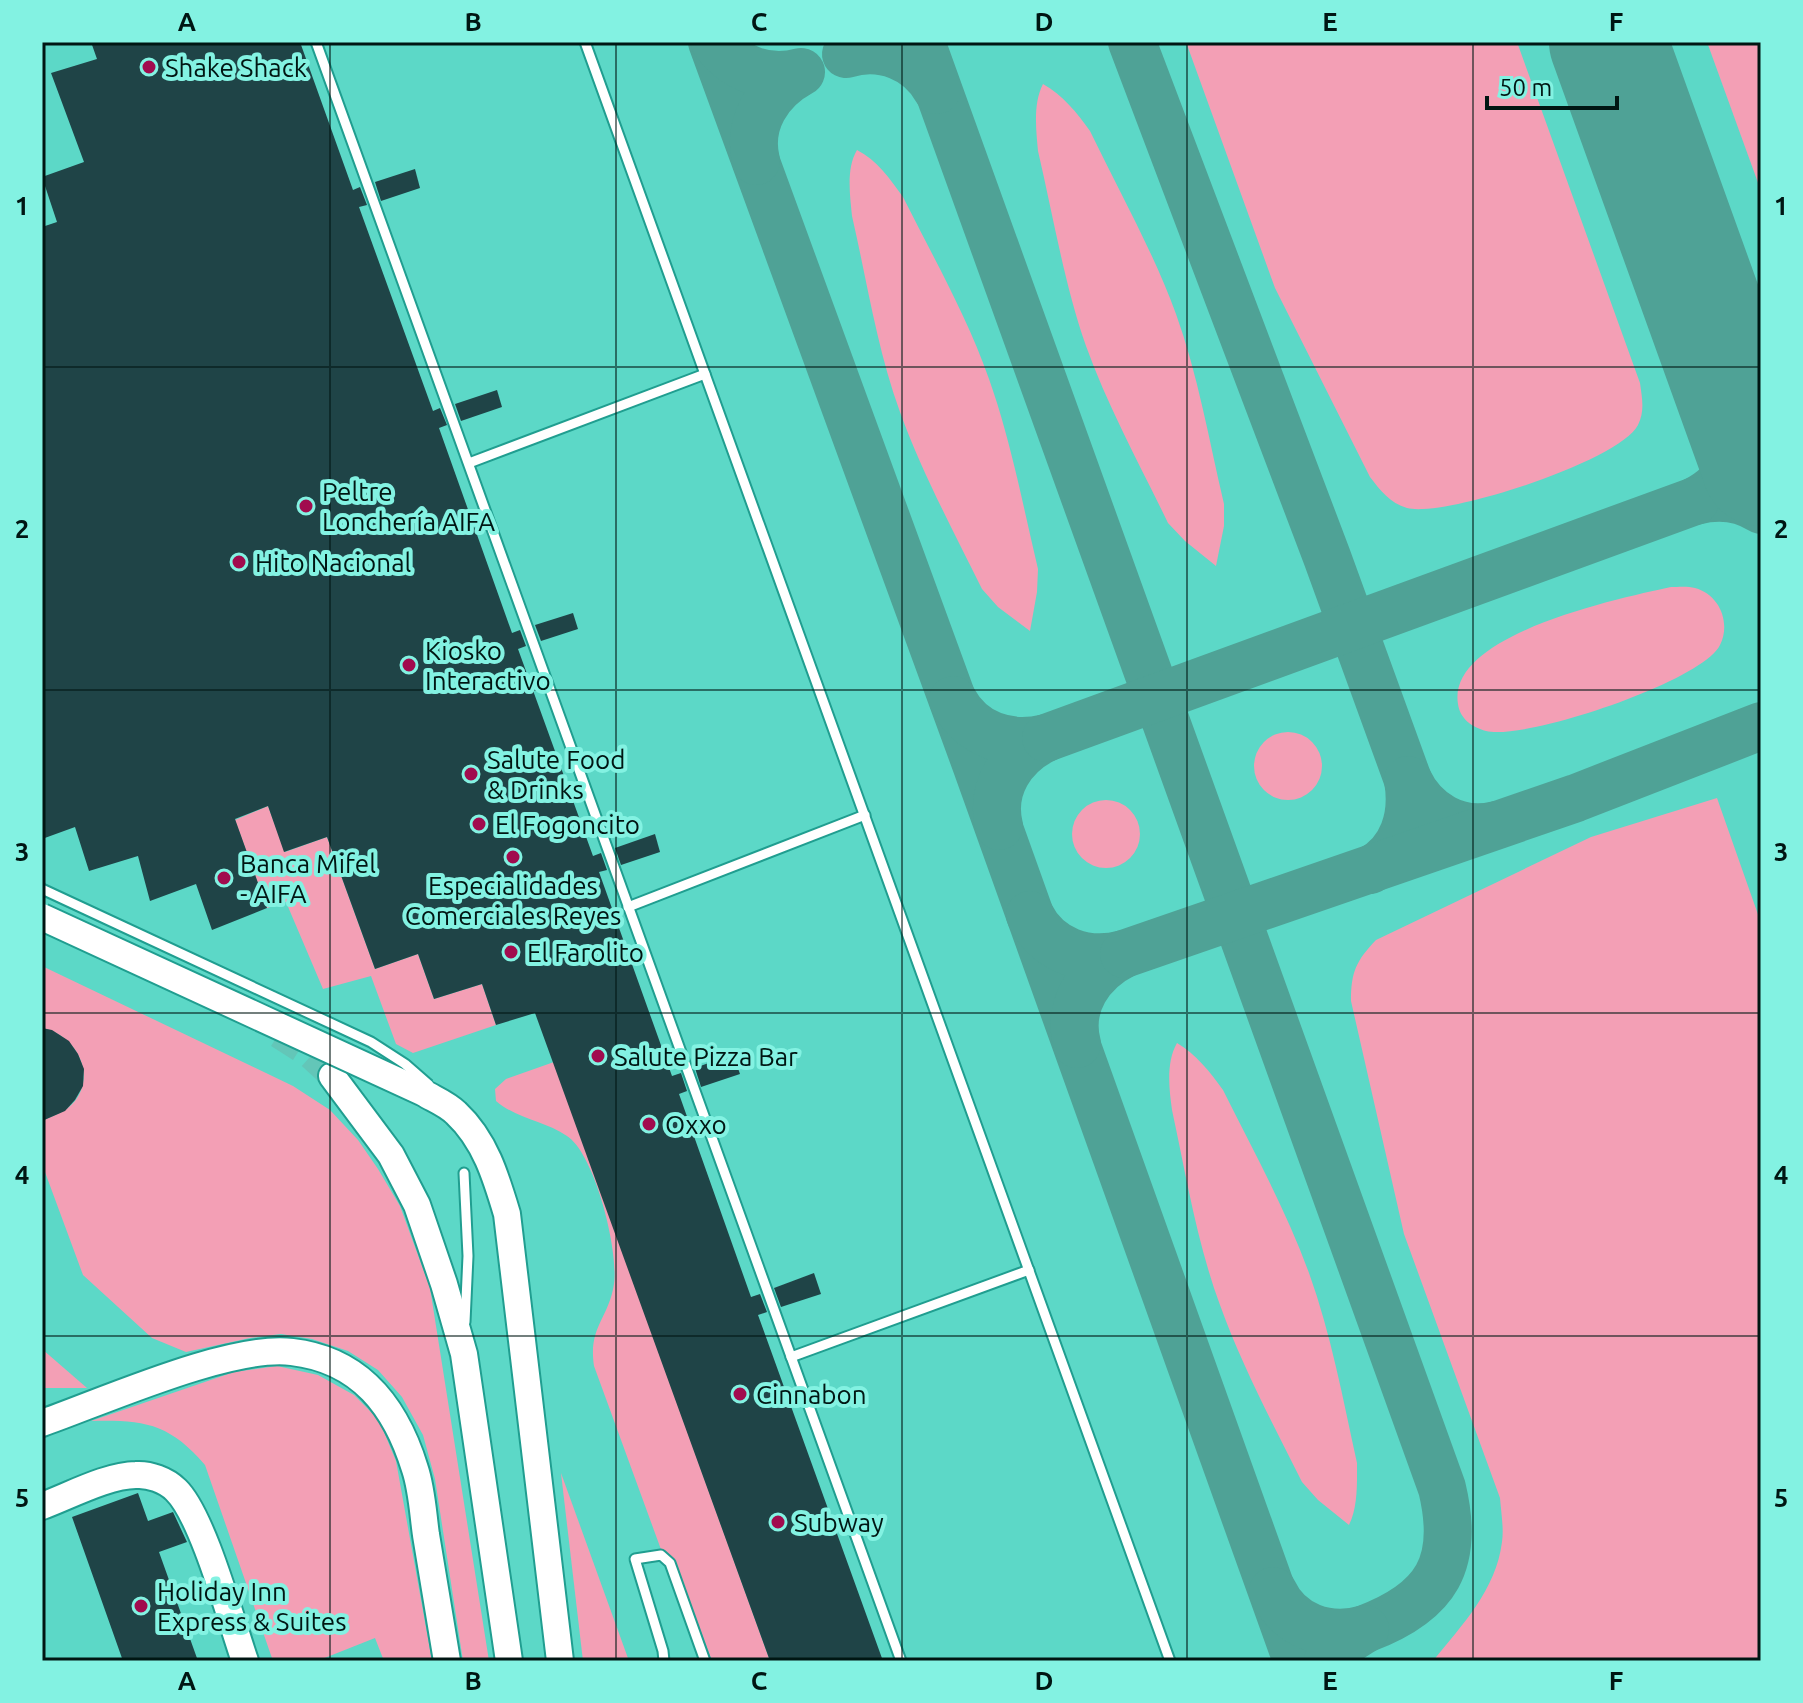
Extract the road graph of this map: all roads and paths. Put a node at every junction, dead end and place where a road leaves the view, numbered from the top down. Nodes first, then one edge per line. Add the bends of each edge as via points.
1 (316, 42) edge
2 (585, 42) edge
3 (705, 374) junction
4 (469, 463) junction
5 (865, 815) junction
6 (42, 889) edge
7 (628, 907) junction
8 (42, 917) edge
9 (332, 1076) tunnel mouth
10 (454, 1110) junction
11 (464, 1173) dead end
12 (1029, 1270) junction
13 (464, 1354) junction
14 (791, 1357) junction
15 (42, 1423) edge
16 (42, 1506) edge
17 (245, 1661) edge
18 (447, 1661) edge
19 (509, 1661) edge
20 (560, 1661) edge
21 (664, 1661) edge
22 (705, 1661) edge
23 (901, 1661) edge
24 (1170, 1661) edge

1 - 4 lane
2 - 3 lane
3 - 4 lane
3 - 5 lane
4 - 7 lane
5 - 7 lane
5 - 12 lane
6 - 10 lane, bridge via 371,1042 405,1064
7 - 14 lane
8 - 10 main road, bridge
9 - 13 main road via 391,1155 417,1205
10 - 20 main road, bridge via 483,1148 507,1214
11 - 13 lane
12 - 14 lane
12 - 24 lane
13 - 19 main road
14 - 23 lane
15 - 18 main road via 182,1373 254,1354 290,1351 354,1374 398,1422 416,1472
16 - 17 main road via 135,1475 175,1488 202,1538
21 - 22 lane via 635,1559 661,1555 670,1563

